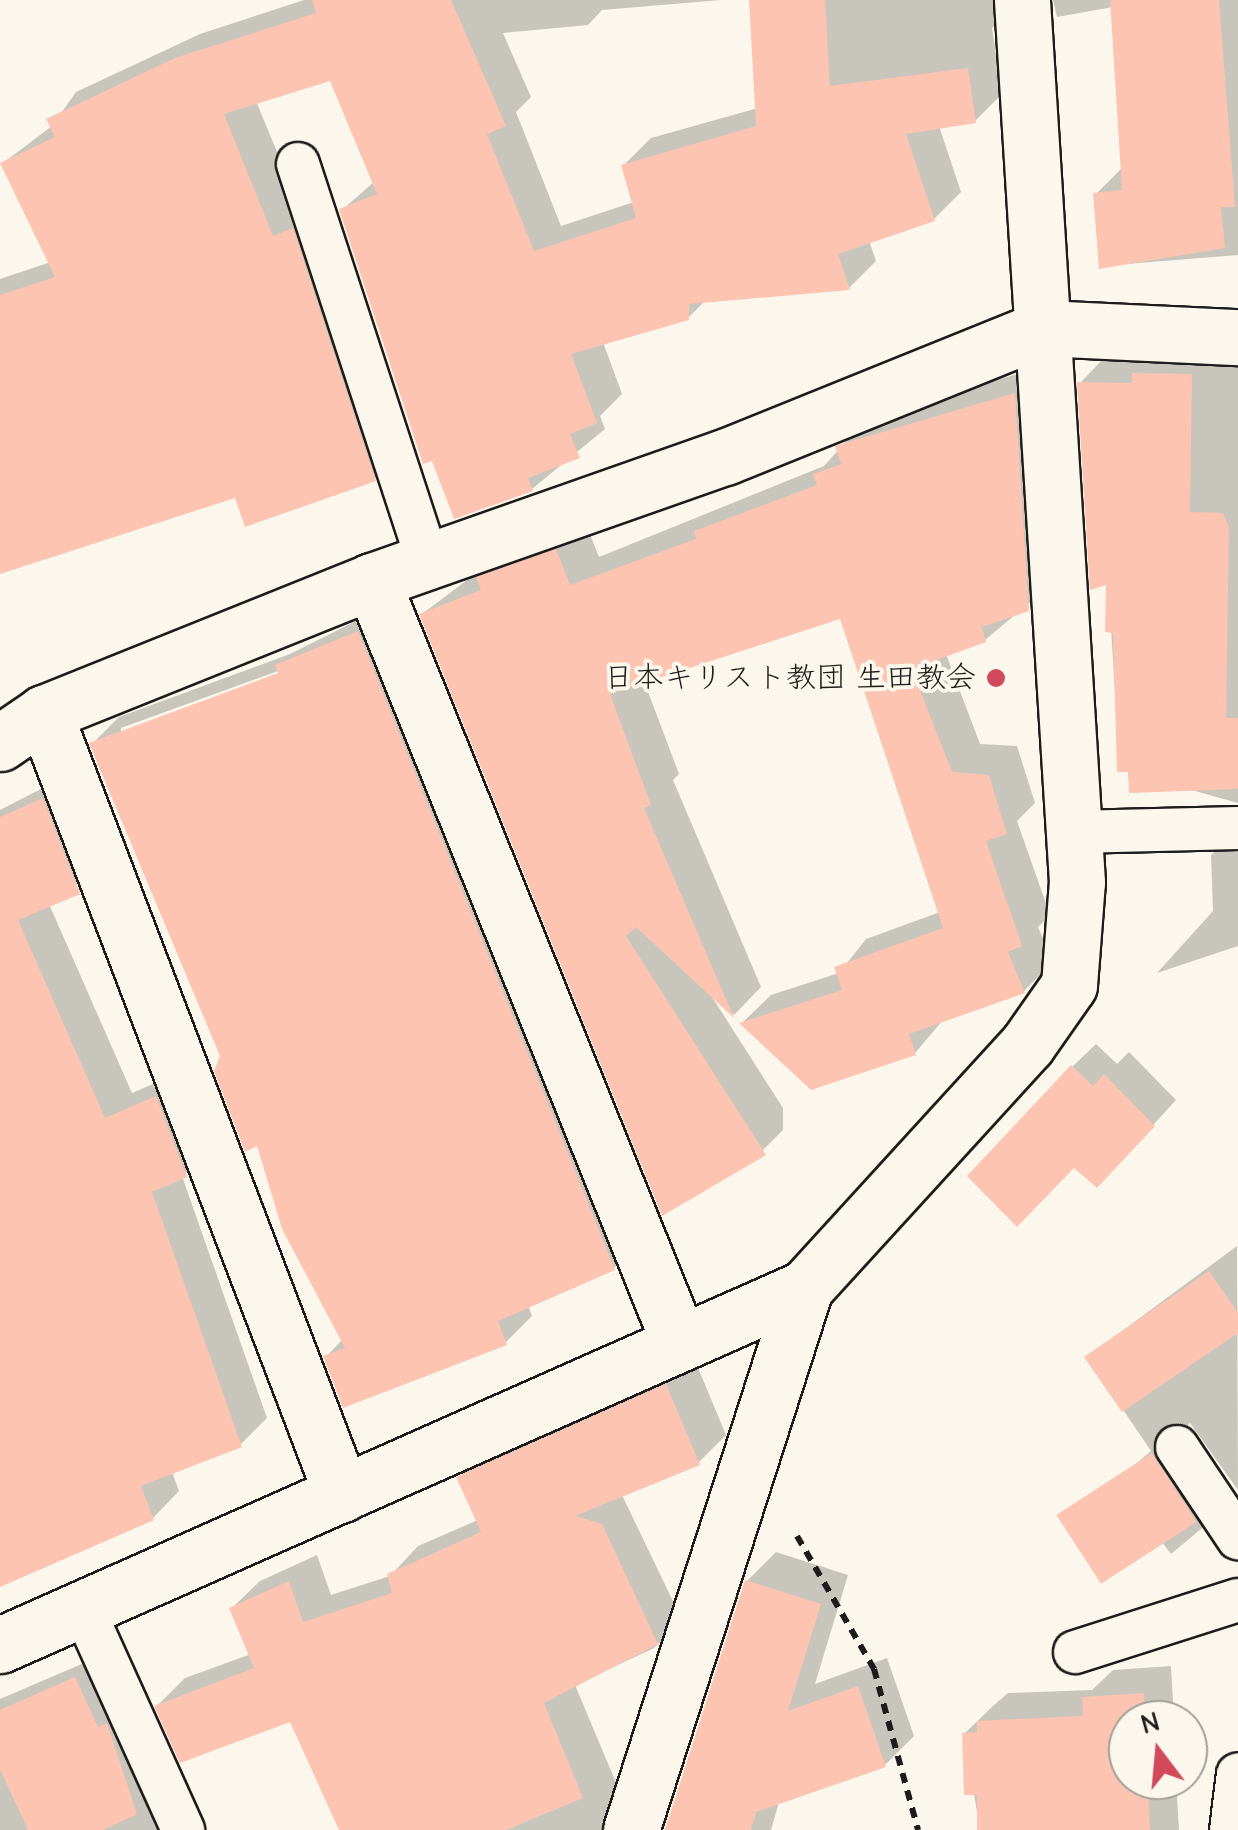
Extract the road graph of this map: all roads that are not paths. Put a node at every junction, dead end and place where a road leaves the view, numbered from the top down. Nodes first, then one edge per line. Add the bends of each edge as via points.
1 (1022, 0) edge
2 (298, 164) dead end
3 (1044, 328) junction
4 (1238, 337) edge
5 (428, 561) junction
6 (372, 581) junction
7 (22, 728) edge
8 (1238, 828) edge
9 (1074, 832) junction
10 (805, 1288) junction
11 (678, 1339) junction
12 (1178, 1447) dead end
13 (342, 1494) junction
14 (1238, 1538) edge
15 (1238, 1600) edge
16 (82, 1606) junction
17 (0, 1645) edge
18 (1075, 1652) dead end
19 (1238, 1774) edge
20 (183, 1830) edge
21 (631, 1830) edge
22 (1231, 1830) edge

1 - 3 street
2 - 5 lane
3 - 4 street
3 - 5 street via 726,456
3 - 9 street
5 - 6 street
6 - 7 street
6 - 11 street
7 - 13 street
8 - 9 lane
9 - 10 street via 1069,985 1026,1045
10 - 11 street
10 - 21 street via 745,1455
11 - 13 street
12 - 14 lane
13 - 16 street
15 - 18 lane
16 - 17 street
16 - 20 lane
19 - 22 lane

